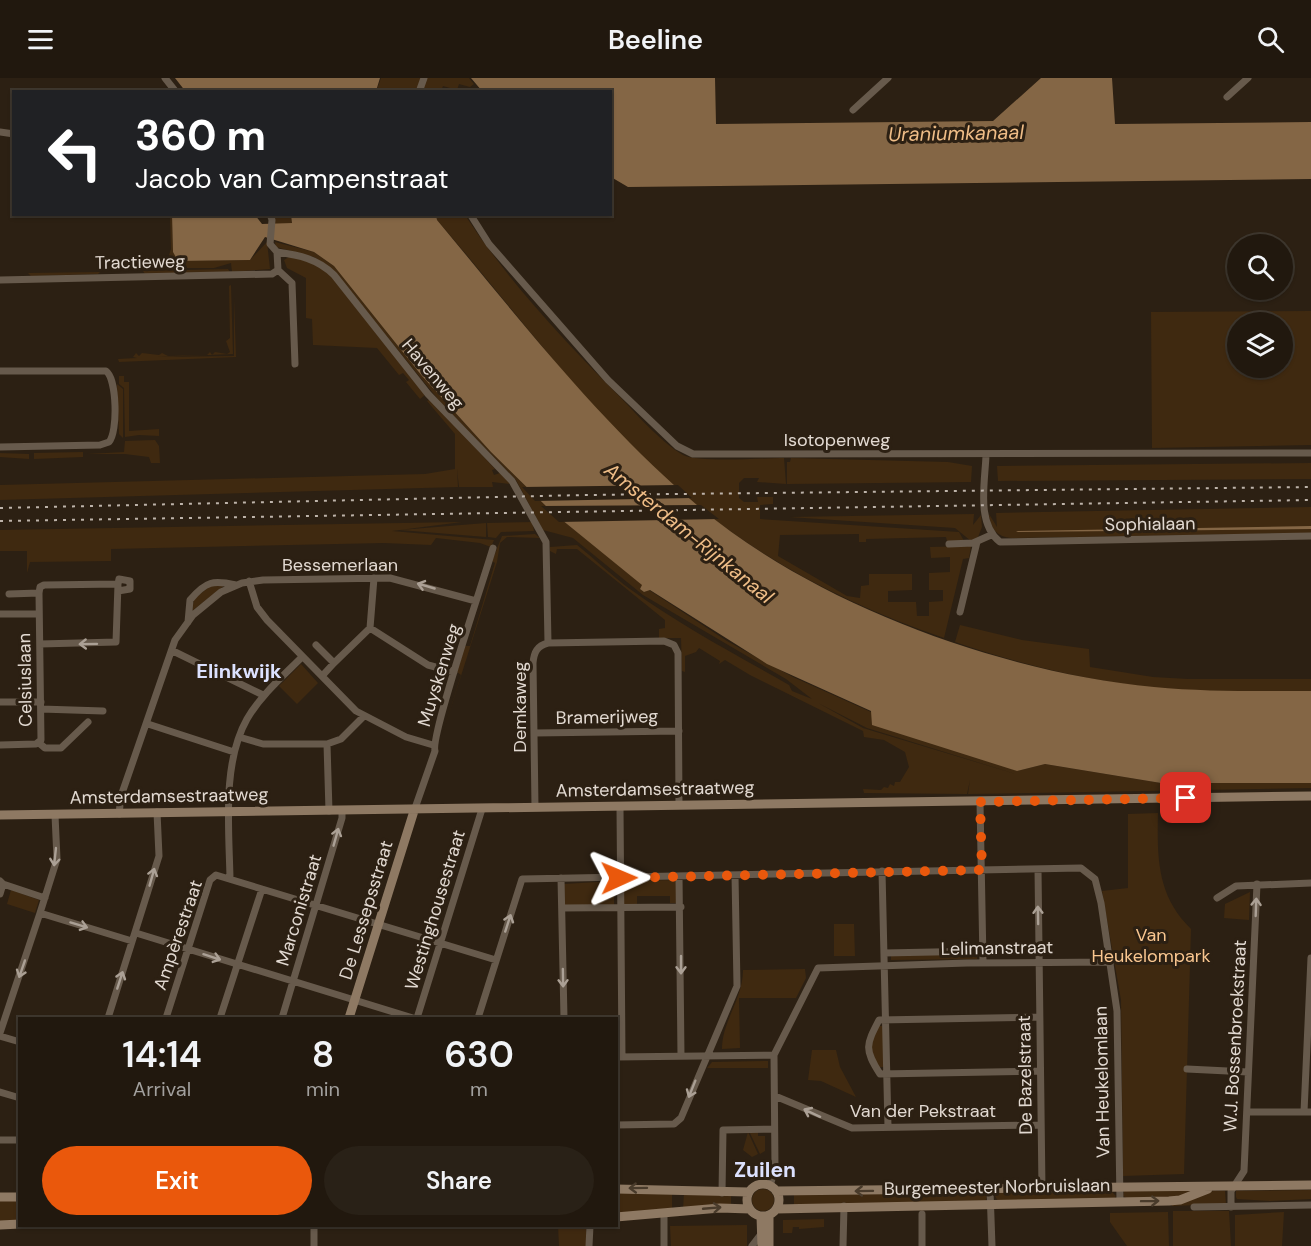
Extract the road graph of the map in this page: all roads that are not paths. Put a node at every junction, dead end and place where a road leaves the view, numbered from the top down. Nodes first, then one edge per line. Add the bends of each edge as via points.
1 (165, 78) edge
2 (888, 78) edge
3 (1248, 78) edge
4 (174, 90) edge
5 (1227, 97) dead end
6 (853, 110) dead end
7 (270, 216) edge
8 (471, 216) edge
9 (277, 252) junction
10 (278, 270) junction
11 (0, 280) edge
12 (295, 363) dead end
13 (0, 371) edge
14 (0, 447) edge
15 (1311, 453) edge
16 (986, 455) junction
17 (991, 535) junction
18 (1311, 536) edge
19 (546, 542) joint
20 (977, 542) junction
21 (949, 544) dead end
22 (493, 548) dead end
23 (374, 579) junction
24 (249, 581) junction
25 (236, 585) junction
26 (39, 593) junction
27 (9, 594) dead end
28 (476, 601) junction
29 (960, 612) dead end
30 (39, 614) junction
31 (0, 615) edge
32 (188, 622) junction
33 (370, 628) junction
34 (548, 643) junction
35 (40, 644) junction
36 (316, 645) dead end
37 (173, 651) junction
38 (302, 657) junction
39 (334, 663) junction
40 (454, 672) junction
41 (323, 675) junction
42 (263, 696) junction
43 (0, 702) edge
44 (41, 706) junction
45 (103, 711) dead end
46 (364, 716) junction
47 (88, 722) dead end
48 (148, 724) junction
49 (680, 731) junction
50 (535, 733) junction
51 (239, 737) junction
52 (39, 743) junction
53 (327, 744) junction
54 (0, 745) edge
55 (433, 745) junction
56 (234, 752) junction
57 (1311, 796) edge
58 (980, 802) junction
59 (679, 804) junction
60 (535, 807) junction
61 (620, 807) junction
62 (482, 809) junction
63 (328, 811) junction
64 (342, 811) junction
65 (414, 811) junction
66 (230, 812) junction
67 (157, 813) junction
68 (119, 814) junction
69 (0, 815) edge
70 (55, 815) junction
71 (1038, 868) junction
72 (982, 870) junction
73 (882, 871) junction
74 (735, 875) junction
75 (680, 876) junction
76 (230, 878) junction
77 (561, 878) junction
78 (619, 878) junction
79 (2, 883) edge
80 (1311, 883) edge
81 (1257, 884) junction
82 (262, 889) junction
83 (0, 894) edge
84 (45, 898) junction
85 (1217, 898) dead end
86 (317, 904) junction
87 (619, 907) junction
88 (681, 907) junction
89 (562, 908) junction
90 (40, 913) junction
91 (379, 923) junction
92 (136, 933) junction
93 (132, 941) junction
94 (441, 942) junction
95 (188, 949) junction
96 (983, 951) junction
97 (884, 953) junction
98 (1311, 958) edge
99 (496, 960) junction
100 (983, 962) junction
101 (1039, 962) junction
102 (1111, 962) junction
103 (237, 965) junction
104 (884, 965) junction
105 (293, 982) junction
106 (355, 1001) junction
107 (108, 1017) edge
108 (166, 1017) edge
109 (220, 1017) edge
110 (282, 1017) edge
111 (349, 1017) edge
112 (411, 1017) edge
113 (415, 1017) edge
114 (478, 1017) edge
115 (564, 1017) edge
116 (1039, 1017) junction
117 (886, 1020) junction
118 (0, 1034) edge
119 (18, 1041) edge
120 (774, 1055) junction
121 (681, 1056) junction
122 (706, 1056) junction
123 (619, 1057) edge
124 (1187, 1069) dead end
125 (1040, 1071) junction
126 (1248, 1072) junction
127 (887, 1074) junction
128 (0, 1092) edge
129 (775, 1096) junction
130 (18, 1097) edge
131 (1247, 1112) junction
132 (1307, 1112) edge
133 (618, 1125) edge
134 (1041, 1125) junction
135 (888, 1127) junction
136 (774, 1129) junction
137 (0, 1140) edge
138 (18, 1140) edge
139 (1311, 1185) edge
140 (1216, 1186) junction
141 (1234, 1186) junction
142 (1119, 1188) junction
143 (618, 1189) edge
144 (773, 1189) junction
145 (1042, 1189) junction
146 (990, 1190) junction
147 (749, 1192) junction
148 (722, 1193) junction
149 (0, 1197) edge
150 (18, 1197) edge
151 (1120, 1202) junction
152 (991, 1203) junction
153 (1311, 1205) edge
154 (844, 1206) junction
155 (1194, 1207) dead end
156 (1231, 1207) junction
157 (750, 1209) junction
158 (769, 1213) junction
159 (664, 1214) junction
160 (922, 1214) dead end
161 (618, 1217) edge
162 (18, 1224) edge
163 (0, 1225) edge
164 (314, 1227) edge
165 (590, 1227) edge
166 (762, 1233) junction
167 (314, 1246) edge
168 (589, 1246) edge
169 (664, 1246) edge
170 (752, 1246) edge
171 (762, 1246) edge
172 (769, 1246) edge
173 (843, 1246) edge
174 (922, 1246) edge
175 (992, 1246) edge

1 - 4 street
2 - 6 street
3 - 5 street
7 - 9 street via 271,248
8 - 16 street, Isotopenweg via 489,244 608,380 687,452
9 - 10 street
9 - 19 street, Havenweg via 315,261 334,275 428,394 512,481
10 - 11 street, Tractieweg via 272,274
10 - 12 street via 292,283
13 - 14 street via 98,369 111,375 114,435 100,445
15 - 16 street, Isotopenweg
16 - 17 street via 985,519
17 - 18 street, Sophialaan via 1000,542
17 - 20 street
19 - 34 street, Demkaweg
20 - 21 street
20 - 29 street
22 - 28 street, Muyskenweg
23 - 24 street, Bessemerlaan
28 -> 23 street, Bessemerlaan via 406,580
23 - 33 street
24 - 25 street, Bessemerlaan
24 - 38 street via 257,606
25 - 32 street, Bessemerlaan via 209,600
25 - 32 street, Bessemerlaan via 216,581 208,584 190,600
26 - 27 street
26 - 30 street, Celsiuslaan
26 -> 35 street via 44,585 118,587 117,642
28 - 40 street, Muyskenweg
30 - 31 street, Celsiuslaan
30 - 35 street, Celsiuslaan
32 - 37 street, Bessemerlaan
33 - 39 street
33 - 40 street via 428,665
34 - 49 street via 664,641 674,645 678,653
34 - 50 street, Demkaweg via 540,645 534,654
35 - 44 street, Celsiuslaan
36 - 39 street
37 - 42 street
37 - 48 street, Bessemerlaan
38 - 41 street
38 - 42 street
39 - 41 street
40 - 55 street, Muyskenweg
41 - 46 street
42 - 51 street
43 - 44 street
44 - 45 street
44 - 52 street, Celsiuslaan
46 - 53 street via 341,740
46 - 55 street via 406,737
47 - 52 street via 61,748 45,748
48 - 56 street
48 - 68 street, Bessemerlaan
49 - 50 street, Bramerijweg
49 - 59 street
50 - 60 street, Demkaweg
51 - 53 street via 263,744
51 - 56 street
52 - 54 street, Celsiuslaan
53 - 63 street
55 - 65 street, Muyskenweg via 435,751
56 - 66 street
57 - 58 main road, Amsterdamsestraatweg
58 - 59 main road, Amsterdamsestraatweg
58 - 72 street
59 - 61 main road, Amsterdamsestraatweg
60 - 61 main road, Amsterdamsestraatweg
60 - 62 main road, Amsterdamsestraatweg
61 - 78 street
62 - 65 main road, Amsterdamsestraatweg
62 - 94 street, Westinghousestraat
63 - 64 main road, Amsterdamsestraatweg
63 - 66 main road, Amsterdamsestraatweg
64 - 65 main road, Amsterdamsestraatweg
86 -> 64 street, Marconistraat
65 - 91 main road, De Lessepsstraat
66 - 67 main road, Amsterdamsestraatweg
66 - 76 street
67 - 68 main road, Amsterdamsestraatweg
92 -> 67 street via 159,856
68 - 70 main road, Amsterdamsestraatweg
69 - 70 main road, Amsterdamsestraatweg
70 -> 84 street via 57,859
71 - 72 street, Van Heukelomlaan
101 -> 71 street, De Bazelstraat
71 - 102 street, Van Heukelomlaan via 1081,867 1095,879
72 - 73 street, Van Heukelomlaan
72 - 96 street
73 - 74 street, Van Heukelomlaan
73 - 97 street
74 - 75 street, Van Heukelomlaan
74 - 122 street via 737,986
75 - 78 street, Van Heukelomlaan
75 - 88 street
76 - 82 street
76 - 95 street, Ampèrestraat via 216,875 210,880
77 - 78 street, Van Heukelomlaan
77 - 89 street
99 -> 77 street, Van Heukelomlaan via 522,879
78 - 87 street
79 - 83 street
79 - 84 street
80 - 81 street
81 - 85 street via 1236,886
126 -> 81 street, W.J. Bossenbroekstraat
82 - 86 street
82 - 103 street
84 - 90 street
86 - 91 street
86 - 105 street, Marconistraat
87 - 88 street
87 - 89 street
87 - 123 street
88 -> 121 street
89 -> 115 street
90 -> 93 street
90 -> 118 street
91 - 94 street
91 - 106 main road, De Lessepsstraat
92 - 93 street
92 - 95 street
107 -> 93 street
94 - 99 street
94 - 113 street, Westinghousestraat
95 -> 103 street
95 - 108 street, Ampèrestraat
96 - 97 street, Lelimanstraat
96 - 100 street
97 - 104 street
98 - 132 street
99 - 114 street
100 - 101 street, Lelimanstraat
100 - 104 street, Lelimanstraat
101 - 102 street, Lelimanstraat
101 - 116 street, De Bazelstraat
102 - 142 street, Van Heukelomlaan via 1117,1011
103 - 105 street
103 - 109 street
104 - 117 street
104 - 120 street, Lelimanstraat via 818,968
105 - 106 street
105 - 110 street, Marconistraat
106 - 111 main road, De Lessepsstraat
106 - 112 street
116 - 117 street
116 - 125 street, De Bazelstraat
117 - 127 street
117 - 127 street via 879,1020 868,1041 868,1055 880,1074
118 - 119 street
120 - 122 street
120 - 129 street
121 - 122 street
121 - 123 street
122 -> 133 street via 678,1122
124 - 126 street
125 - 127 street
125 - 134 street, De Bazelstraat
126 - 131 street, W.J. Bossenbroekstraat
127 - 135 street
128 - 130 street
135 -> 129 street, Van der Pekstraat via 842,1127
129 - 136 street
131 - 132 street
131 - 141 street, W.J. Bossenbroekstraat via 1244,1171
134 - 135 street, Van der Pekstraat
134 - 145 street, De Bazelstraat
136 - 144 street
136 - 148 street via 723,1130
137 - 138 street
139 - 141 main road, Burgemeester Norbruislaan
140 - 141 main road, Burgemeester Norbruislaan
140 - 142 main road, Burgemeester Norbruislaan
151 -> 140 main road, Burgemeester Norbruislaan via 1180,1200
141 - 156 street
142 - 145 main road, Burgemeester Norbruislaan
142 - 151 street, Van Heukelomlaan
148 -> 143 main road
146 -> 144 main road, Burgemeester Norbruislaan
144 - 147 main road via 759,1185
144 - 158 main road via 778,1197
145 - 146 main road, Burgemeester Norbruislaan
146 - 152 street
147 - 148 main road
147 - 157 main road
149 - 150 main road
151 - 152 main road, Burgemeester Norbruislaan
152 - 154 main road, Burgemeester Norbruislaan
152 - 175 street
153 - 156 street
154 - 158 main road, Burgemeester Norbruislaan
154 - 173 street
155 - 156 street
157 - 158 main road
159 -> 157 main road
158 - 166 main road
158 - 172 main road
159 - 161 main road
159 - 169 street
160 - 174 street
162 - 163 main road
164 - 167 street
165 - 168 street
166 - 170 street
166 - 171 main road

